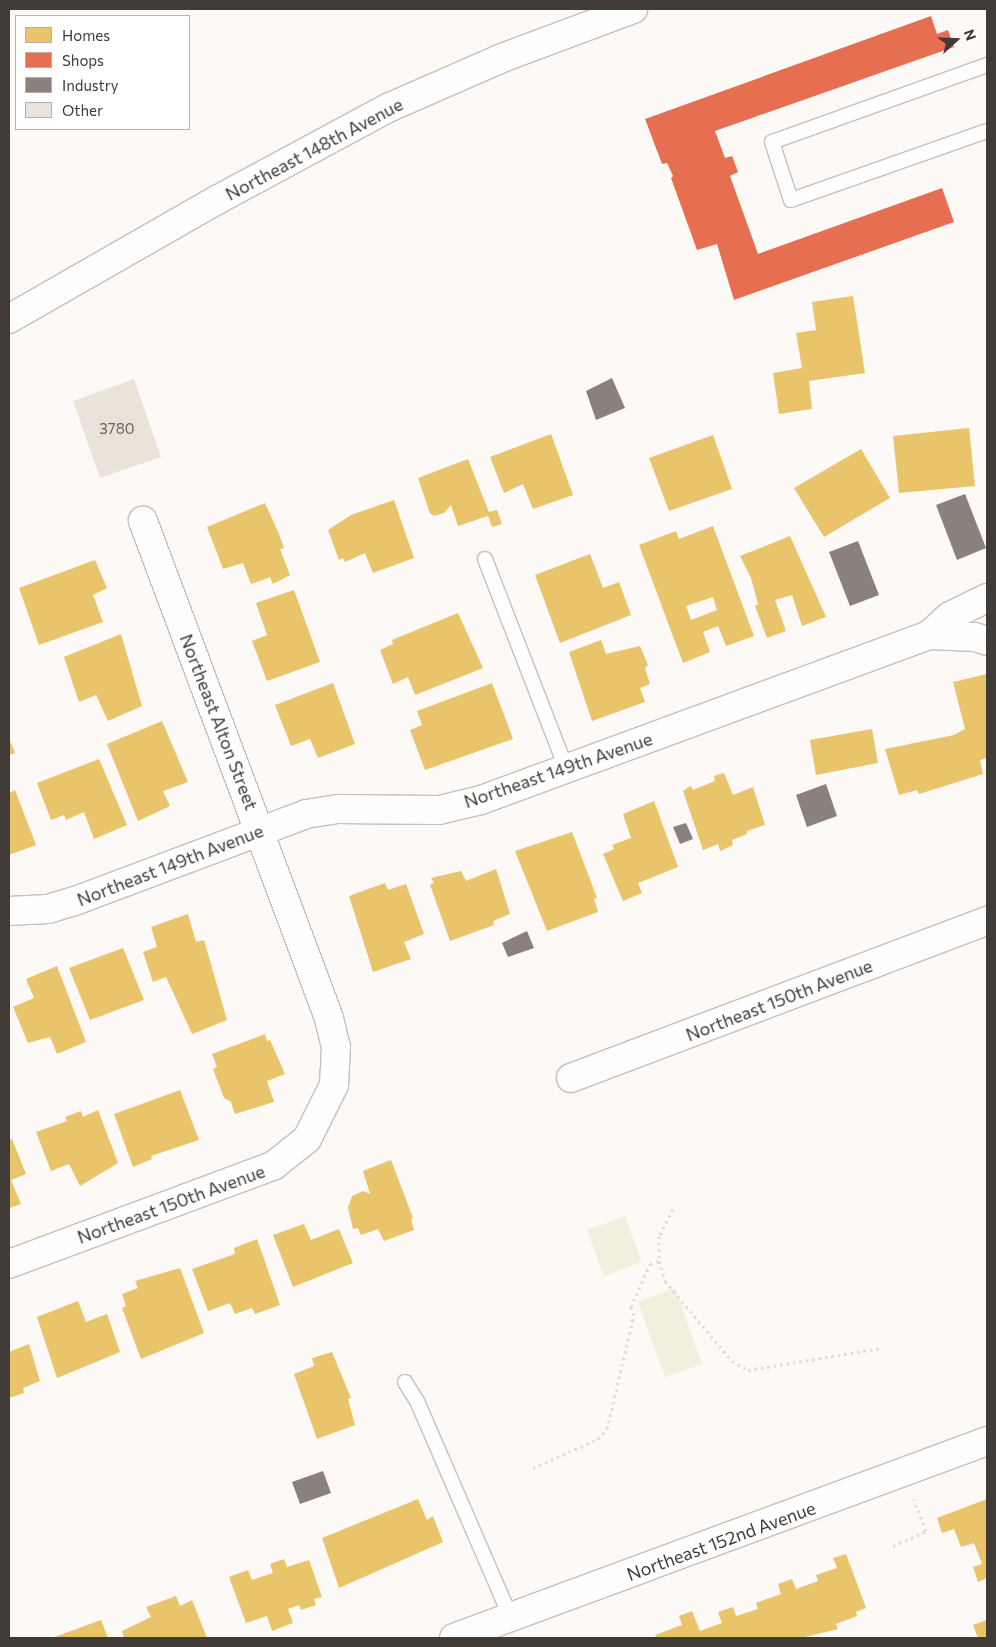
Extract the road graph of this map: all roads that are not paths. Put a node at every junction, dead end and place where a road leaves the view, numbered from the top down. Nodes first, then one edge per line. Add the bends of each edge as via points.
1 (633, 9) edge
2 (987, 65) edge
3 (987, 131) edge
4 (9, 319) edge
5 (144, 521) dead end
6 (485, 559) dead end
7 (987, 598) edge
8 (928, 635) junction
9 (987, 641) edge
10 (566, 768) junction
11 (260, 830) junction
12 (9, 911) edge
13 (987, 922) edge
14 (570, 1078) dead end
15 (317, 1122) joint
16 (9, 1264) edge
17 (405, 1382) dead end
18 (987, 1441) edge
19 (511, 1618) junction
20 (454, 1638) edge

1 - 4 street, Northeast 148th Avenue via 502,58 390,107 217,200
2 - 3 lane via 772,142 791,200
5 - 11 street, Northeast Alton Street
6 - 10 lane
7 - 8 street, Northeast 149th Avenue via 950,616
8 - 9 street, Northeast 149th Avenue via 975,637
8 - 10 street, Northeast 149th Avenue
10 - 11 street, Northeast 149th Avenue via 481,800 439,810 338,809 306,814
11 - 12 street, Northeast 149th Avenue via 75,901 48,909
11 - 15 street, Northeast Alton Street via 329,1018 336,1047 334,1085
13 - 14 street, Northeast 150th Avenue
15 - 16 street, Northeast 150th Avenue via 307,1139 273,1166
17 - 19 lane via 418,1401
18 - 19 street, Northeast 152nd Avenue
19 - 20 street, Northeast 152nd Avenue

